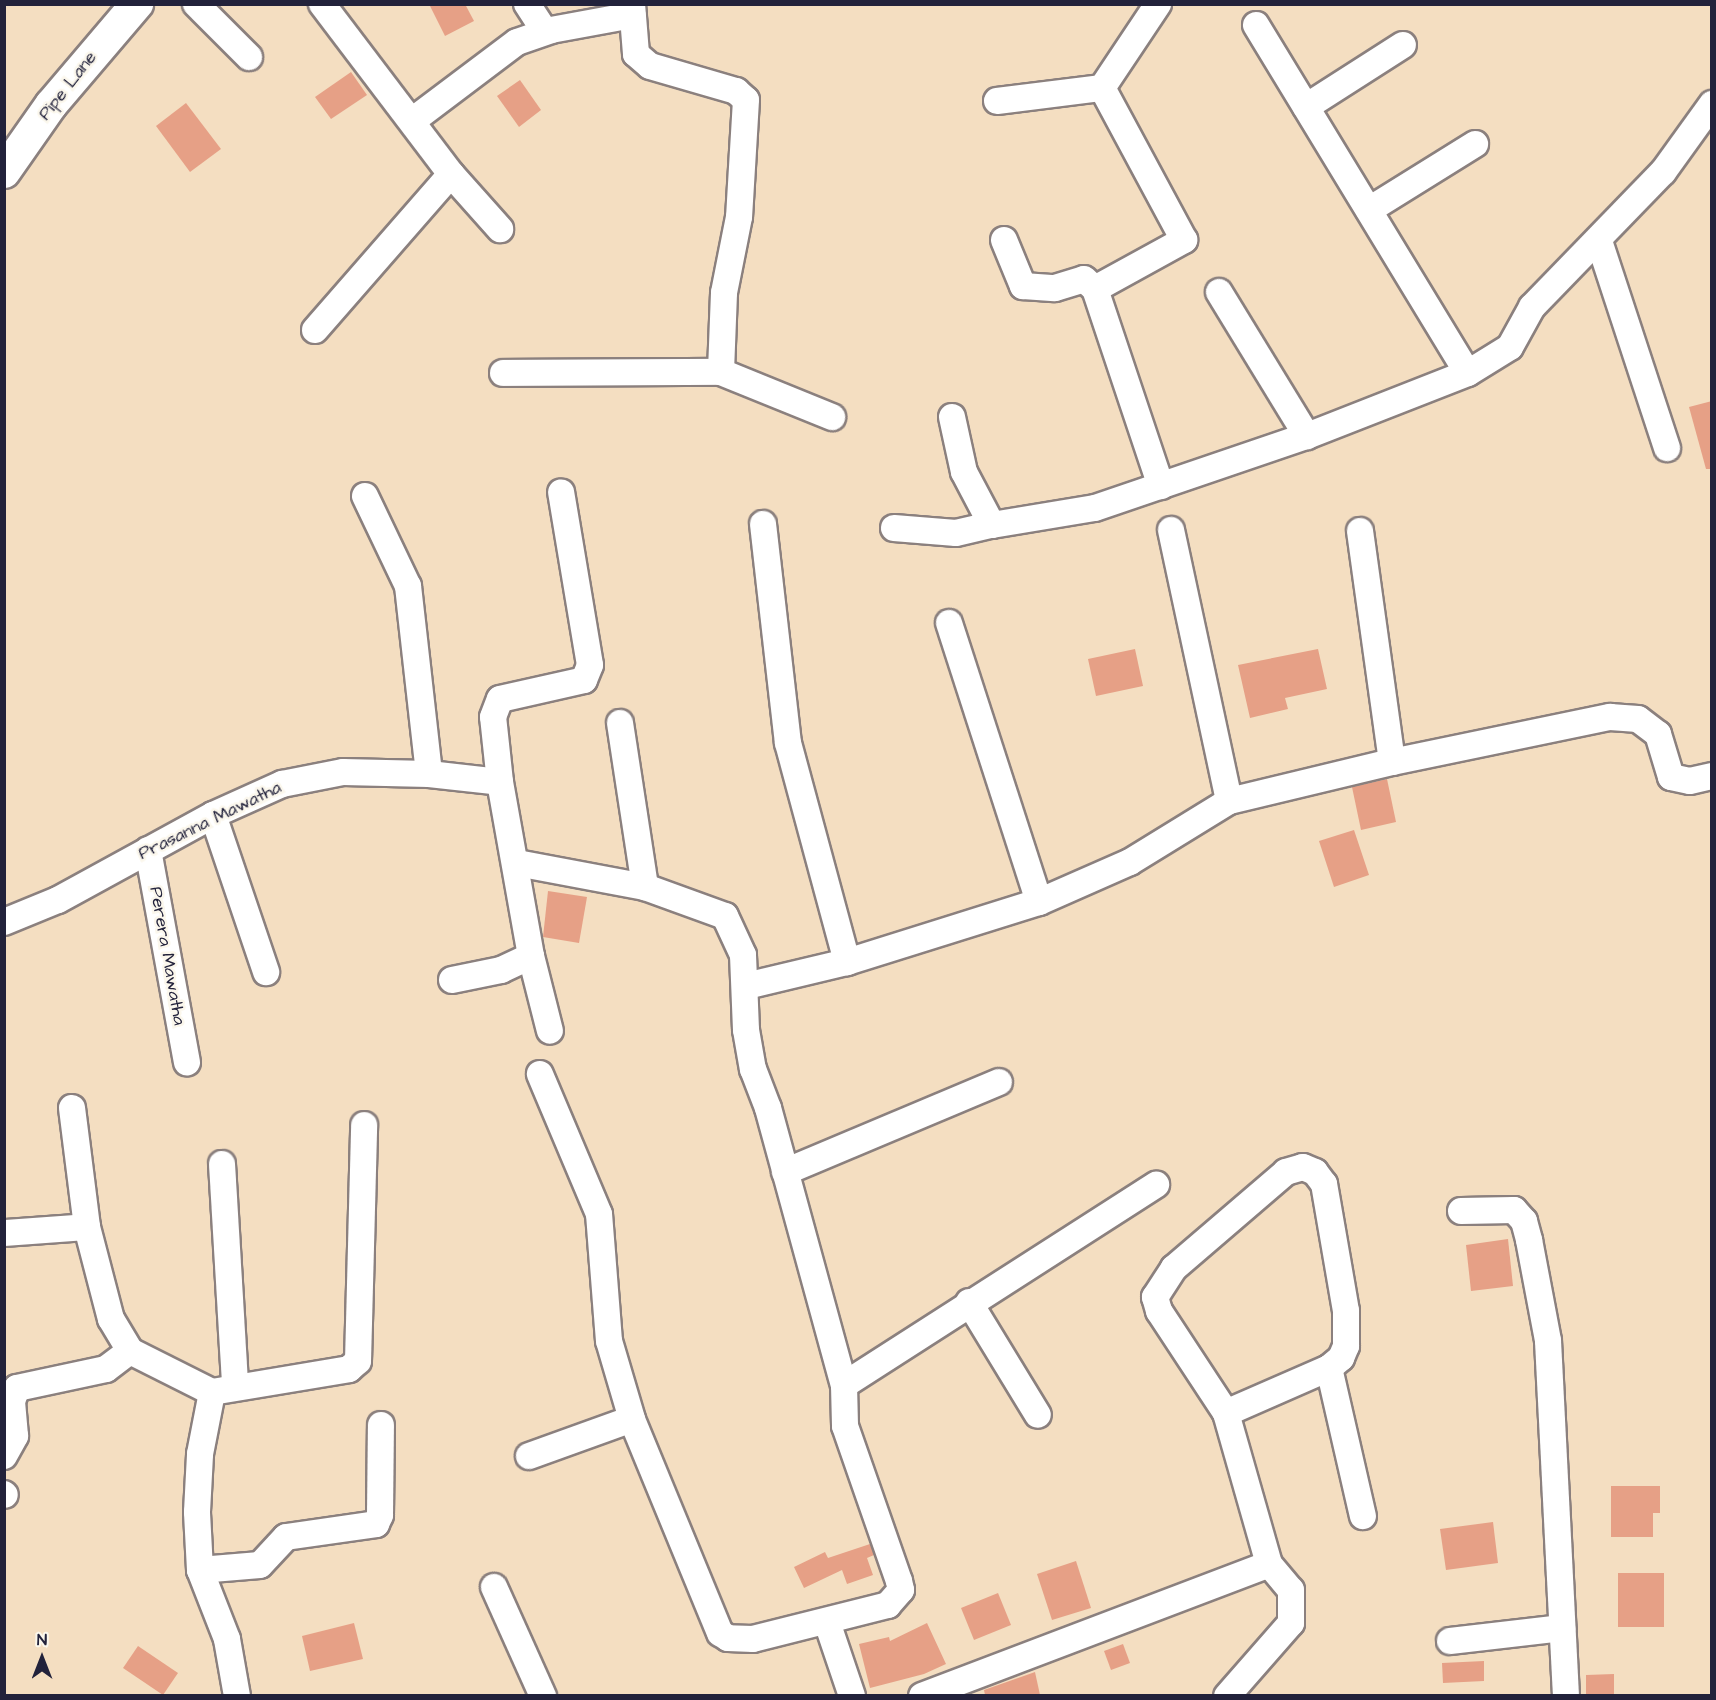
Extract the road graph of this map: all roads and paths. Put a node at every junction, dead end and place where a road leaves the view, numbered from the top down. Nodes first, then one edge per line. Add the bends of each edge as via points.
1 (137, 4) edge
2 (196, 4) edge
3 (322, 4) edge
4 (527, 4) edge
5 (1158, 4) edge
6 (633, 10) edge
7 (1256, 25) dead end
8 (545, 33) junction
9 (1403, 45) dead end
10 (249, 57) dead end
11 (1102, 88) junction
12 (997, 101) dead end
13 (1712, 104) edge
14 (1306, 107) junction
15 (412, 121) junction
16 (1475, 144) dead end
17 (4, 172) edge
18 (451, 174) junction
19 (1369, 210) junction
20 (500, 229) dead end
21 (1004, 240) dead end
22 (1599, 241) junction
23 (1095, 289) junction
24 (1219, 292) dead end
25 (315, 330) dead end
26 (721, 372) junction
27 (1468, 373) junction
28 (503, 374) dead end
29 (832, 417) dead end
30 (952, 417) dead end
31 (1307, 436) junction
32 (1667, 448) dead end
33 (1161, 486) junction
34 (561, 492) dead end
35 (365, 496) dead end
36 (764, 525) dead end
37 (992, 525) junction
38 (894, 528) dead end
39 (1171, 530) dead end
40 (1360, 531) dead end
41 (950, 623) dead end
42 (620, 723) dead end
43 (1392, 762) junction
44 (429, 774) junction
45 (1712, 776) edge
46 (500, 782) junction
47 (1229, 801) junction
48 (213, 815) junction
49 (148, 850) junction
50 (518, 863) junction
51 (645, 887) junction
52 (1039, 902) junction
53 (4, 922) edge
54 (531, 956) junction
55 (847, 962) junction
56 (266, 972) dead end
57 (452, 980) dead end
58 (746, 986) junction
59 (550, 1031) dead end
60 (187, 1062) dead end
61 (540, 1074) dead end
62 (999, 1082) dead end
63 (72, 1108) dead end
64 (364, 1125) dead end
65 (222, 1164) dead end
66 (785, 1173) junction
67 (1156, 1185) dead end
68 (1461, 1211) dead end
69 (87, 1227) junction
70 (4, 1233) edge
71 (969, 1302) junction
72 (129, 1351) junction
73 (1329, 1368) junction
74 (844, 1385) junction
75 (223, 1389) junction
76 (1226, 1413) junction
77 (1038, 1415) dead end
78 (632, 1419) junction
79 (381, 1425) dead end
80 (4, 1456) edge
81 (529, 1456) dead end
82 (1364, 1516) dead end
83 (1269, 1564) junction
84 (200, 1570) junction
85 (494, 1587) dead end
86 (828, 1622) junction
87 (1562, 1628) junction
88 (1450, 1641) dead end
89 (237, 1695) edge
90 (543, 1695) edge
91 (852, 1695) edge
92 (922, 1695) edge
93 (1227, 1695) edge
94 (1566, 1695) edge

1 - 17 street, Pipe Lane via 51,105
2 - 10 street
3 - 15 street
4 - 8 street
5 - 11 street
6 - 8 street
6 - 26 street via 636,54 650,66 736,91 746,100 739,217 724,293
7 - 14 street
8 - 15 street via 517,42
9 - 14 street
11 - 12 street
11 - 23 street via 1184,240
13 - 22 street via 1663,172
14 - 19 street
15 - 18 street
16 - 19 street
18 - 20 street
18 - 25 street
19 - 27 street
21 - 23 street via 1023,286 1055,288 1084,279
22 - 27 street via 1532,307 1510,347
22 - 32 street
23 - 33 street
24 - 31 street
26 - 28 street
26 - 29 street
27 - 31 street
30 - 37 street via 964,472
31 - 33 street
33 - 37 street via 1095,508
34 - 46 street via 590,665 584,680 500,699 493,717
35 - 44 street via 408,586
36 - 55 street via 788,743
37 - 38 street via 956,533
39 - 47 street
40 - 43 street
41 - 52 street
42 - 51 street
43 - 45 street via 1610,717 1638,719 1658,734 1671,777 1690,781
43 - 47 street
44 - 46 street, Prasanna Mawatha
44 - 48 street, Prasanna Mawatha via 343,772 282,784
46 - 50 street
47 - 52 street via 1130,862
48 - 49 street, Prasanna Mawatha
48 - 56 street
49 - 53 street, Prasanna Mawatha via 58,900
49 - 60 street, Perera Mawatha
50 - 51 street
50 - 54 street
51 - 58 street via 725,916 743,955
52 - 55 street
54 - 57 street via 501,970
54 - 59 street
55 - 58 street
58 - 66 street via 746,1030 753,1069
61 - 78 street via 599,1214 609,1341
62 - 66 street
63 - 69 street
64 - 75 street via 358,1361 349,1369
65 - 75 street
66 - 74 street
67 - 71 street
68 - 87 street via 1514,1210 1524,1221 1529,1240 1548,1341
69 - 70 street
69 - 72 street via 111,1319
71 - 74 street
71 - 77 street
72 - 75 street
72 - 80 street via 106,1369 16,1388 12,1401 15,1436
73 - 76 street
73 - 76 street via 1341,1358 1346,1346 1346,1311 1324,1184 1303,1167 1286,1172 1174,1268 1155,1297 1159,1311
73 - 82 street
74 - 86 street via 845,1426 854,1460 901,1590 888,1605
75 - 84 street via 200,1454
76 - 83 street
78 - 81 street
78 - 86 street via 720,1633 728,1638 753,1639
79 - 84 street via 380,1515 376,1524 286,1537 260,1565
83 - 92 street
83 - 93 street via 1291,1590 1291,1623
84 - 89 street via 228,1639
85 - 90 street
86 - 91 street
87 - 88 street
87 - 94 street

